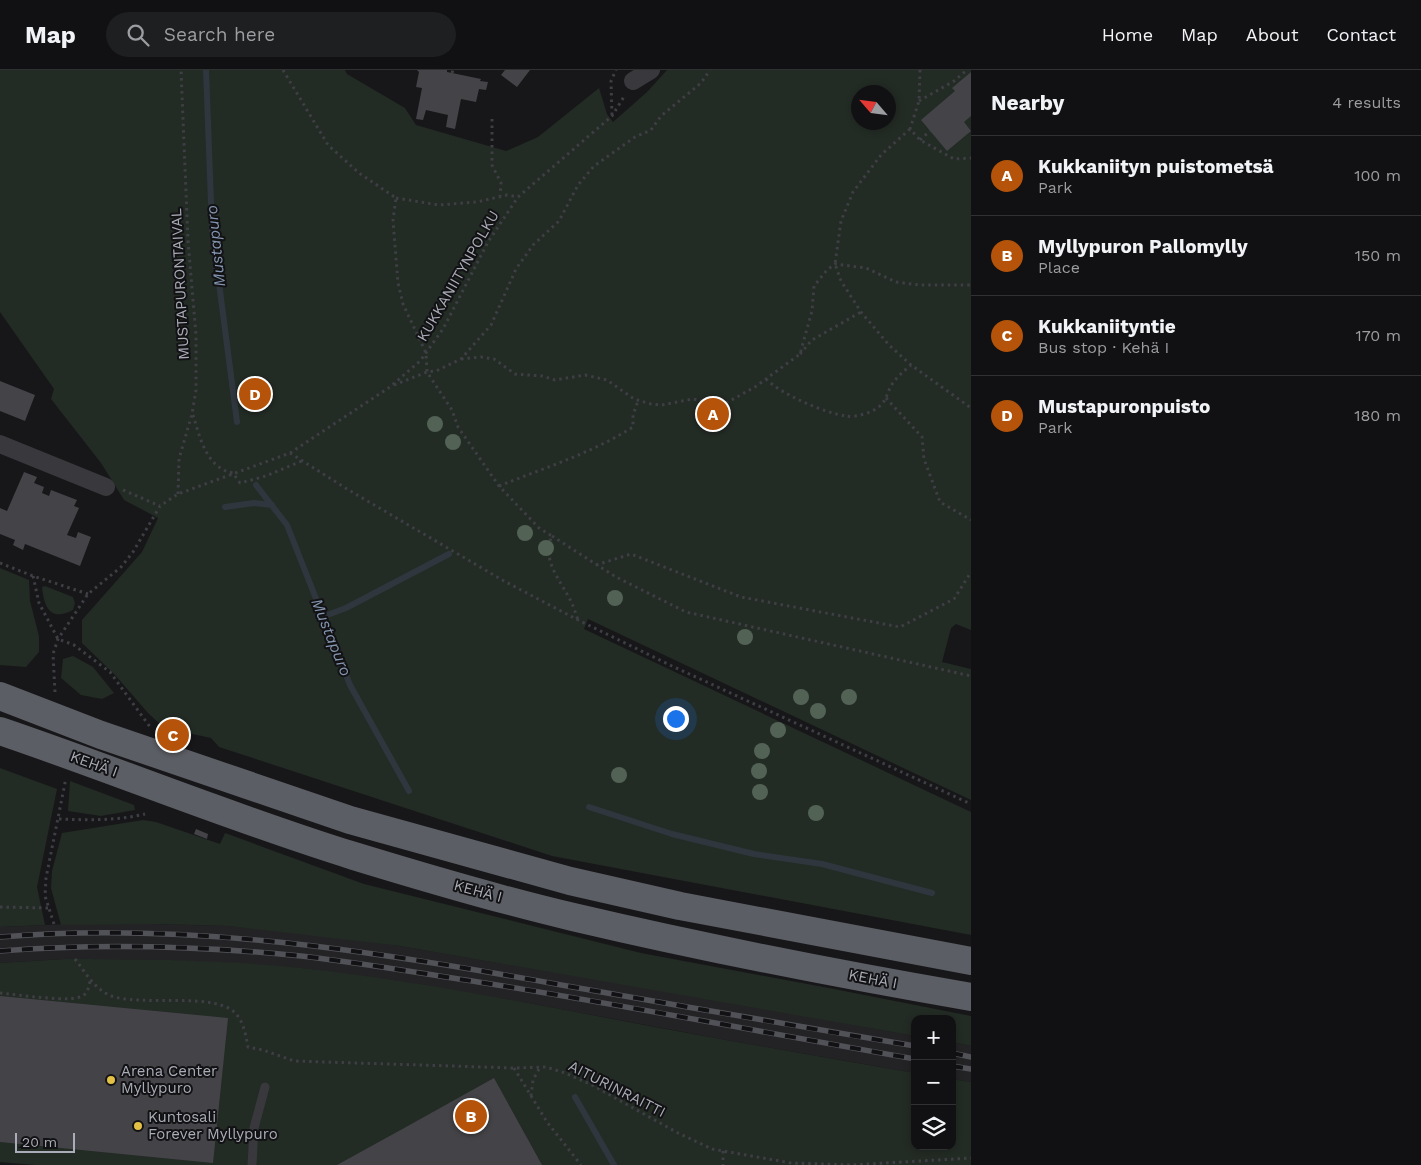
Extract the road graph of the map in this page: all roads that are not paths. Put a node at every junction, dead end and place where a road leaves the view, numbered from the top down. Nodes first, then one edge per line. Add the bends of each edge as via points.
1 (651, 70) edge
2 (633, 81) road end
3 (0, 444) edge
4 (106, 488) road end
5 (0, 696) edge
6 (0, 731) edge
7 (971, 961) edge
8 (971, 997) edge
9 (265, 1087) dead end
10 (252, 1165) edge

1 - 2 street
3 - 4 street
5 - 7 highway, KEHÄ I via 101,735 342,817 570,881 680,906
6 - 8 highway, KEHÄ I via 252,822 471,890 572,917 775,961
9 - 10 lane via 254,1128

